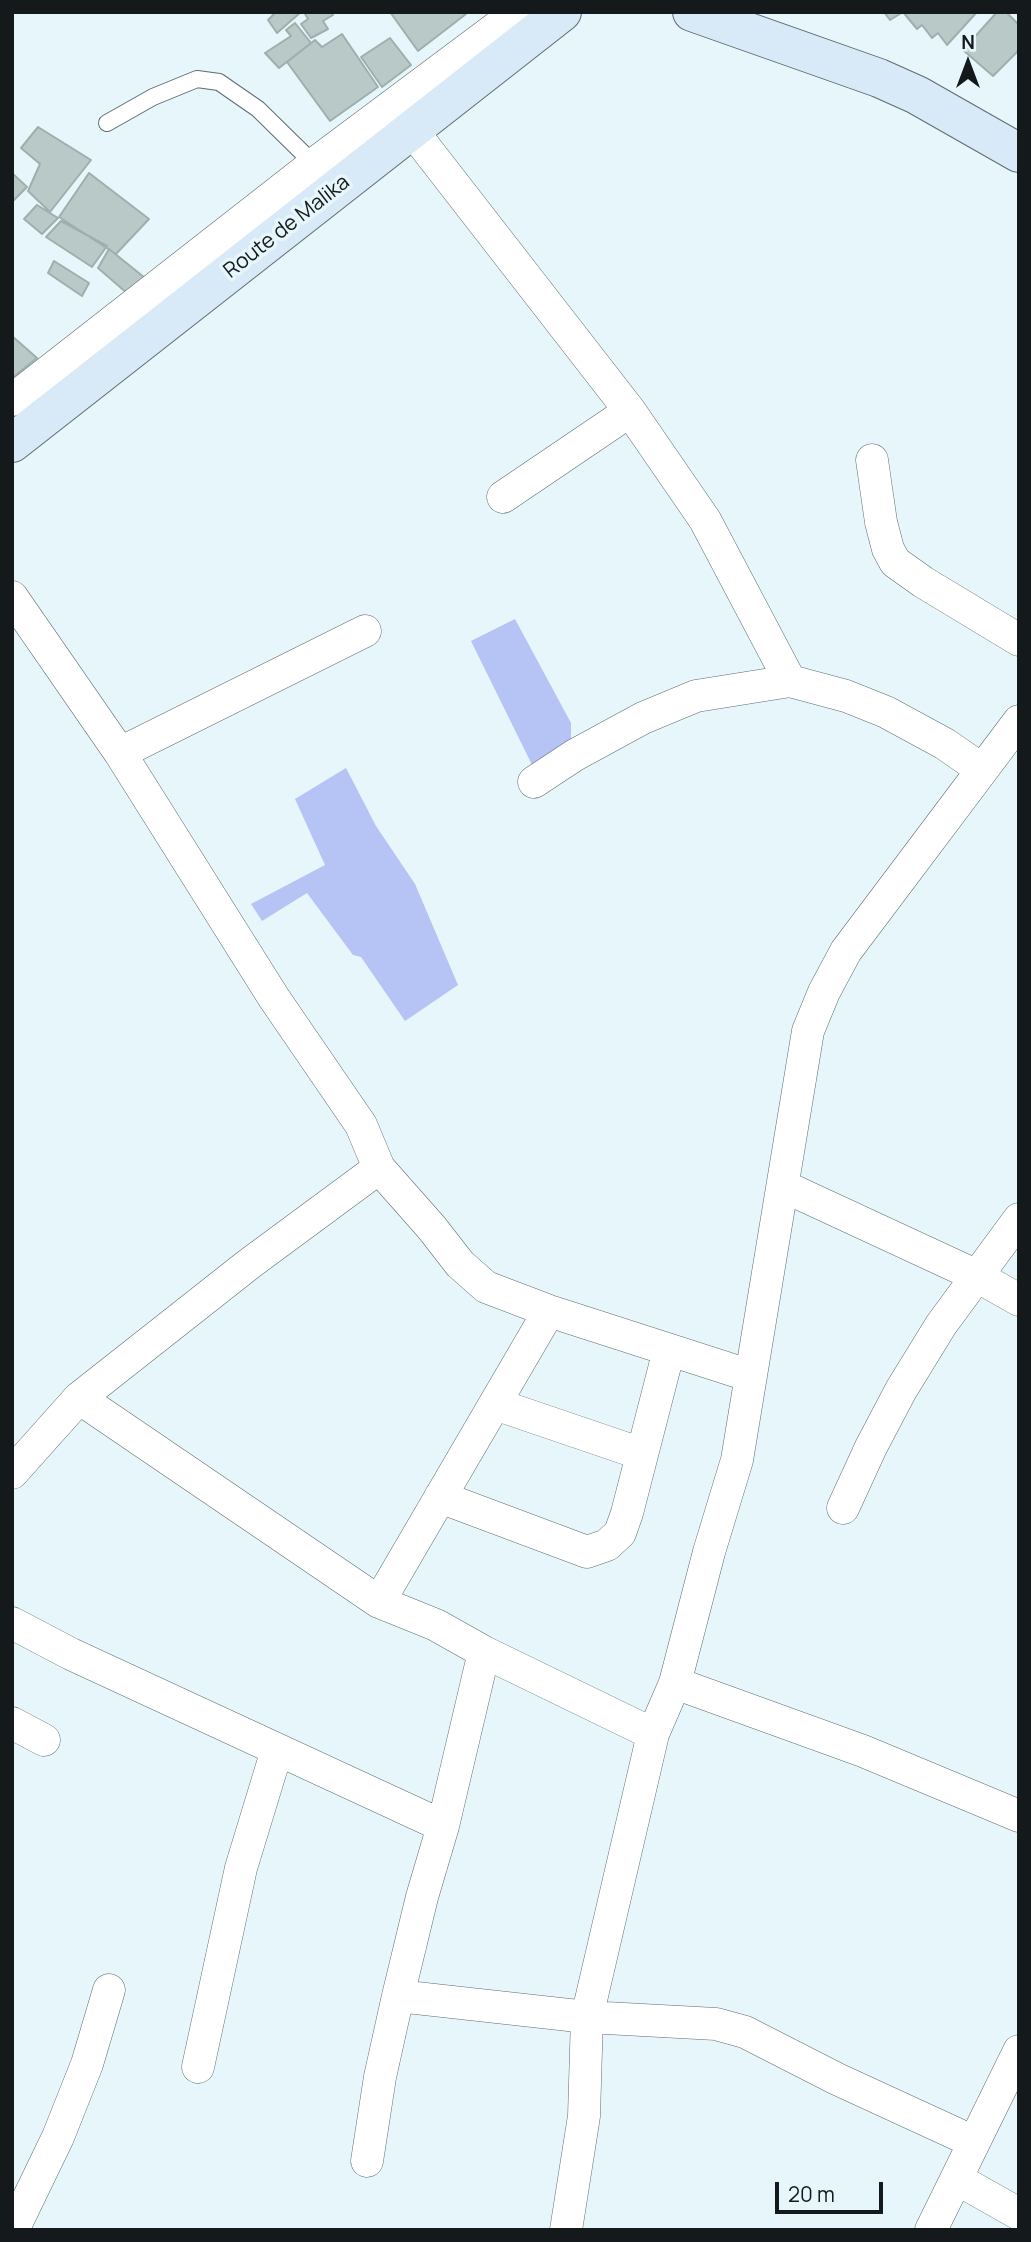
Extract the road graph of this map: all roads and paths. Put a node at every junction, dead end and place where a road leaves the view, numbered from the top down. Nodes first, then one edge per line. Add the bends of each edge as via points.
1 (692, 12) edge
2 (557, 16) edge
3 (107, 122) dead end
4 (411, 129) junction
5 (1019, 153) edge
6 (314, 164) junction
7 (12, 400) edge
8 (630, 411) junction
9 (12, 443) edge
10 (872, 460) dead end
11 (503, 497) dead end
12 (12, 597) edge
13 (365, 631) dead end
14 (1019, 640) edge
15 (790, 681) junction
16 (1019, 721) edge
17 (120, 753) junction
18 (999, 760) edge
19 (534, 782) dead end
20 (379, 1168) junction
21 (783, 1186) junction
22 (1019, 1219) edge
23 (975, 1276) junction
24 (1019, 1300) edge
25 (549, 1311) junction
26 (669, 1350) junction
27 (751, 1376) junction
28 (79, 1398) junction
29 (495, 1404) junction
30 (642, 1454) junction
31 (12, 1473) edge
32 (440, 1497) junction
33 (843, 1508) dead end
34 (379, 1602) junction
35 (12, 1623) edge
36 (484, 1652) junction
37 (675, 1683) junction
38 (12, 1723) edge
39 (653, 1734) junction
40 (44, 1740) dead end
41 (277, 1750) junction
42 (1019, 1816) edge
43 (443, 1826) junction
44 (109, 1990) dead end
45 (398, 1996) junction
46 (587, 2017) junction
47 (1019, 2051) edge
48 (198, 2067) dead end
49 (974, 2143) junction
50 (366, 2161) dead end
51 (957, 2179) junction
52 (1019, 2214) edge
53 (13, 2230) edge
54 (566, 2230) edge
55 (931, 2230) edge

1 - 5 main road via 879,78
2 - 4 main road, Route de Malika
2 - 6 street via 510,20 496,28
3 - 6 lane via 197,79 219,82 258,109
4 - 8 street
4 - 9 main road, Route de Malika
6 - 7 street
8 - 11 street
8 - 15 street via 705,520
10 - 14 street via 881,522 895,562
12 - 17 street
13 - 17 street
15 - 18 street via 846,696 945,744
15 - 19 street via 696,696 575,755
16 - 18 street
17 - 20 street via 274,999 361,1125
18 - 21 street via 846,951 824,992 808,1031
20 - 25 street via 460,1264 486,1287
20 - 28 street
21 - 23 street
21 - 27 street
22 - 23 street
23 - 24 street
23 - 33 street via 901,1390
25 - 26 street
25 - 29 street
26 - 27 street
26 - 30 street
27 - 37 street via 737,1460
28 - 31 street
28 - 34 street
29 - 30 street
29 - 32 street
30 - 32 street via 620,1533 607,1545 587,1552
32 - 34 street
34 - 36 street via 436,1625
35 - 41 street
36 - 39 street
36 - 43 street
37 - 39 street
37 - 42 street via 863,1751
38 - 40 street
39 - 46 street
41 - 43 street
41 - 48 street via 241,1868
43 - 45 street
44 - 53 street via 58,2137
45 - 46 street
45 - 50 street
46 - 49 street via 716,2024 746,2032
46 - 54 street via 584,2116
47 - 49 street
49 - 51 street
51 - 52 street
51 - 55 street

